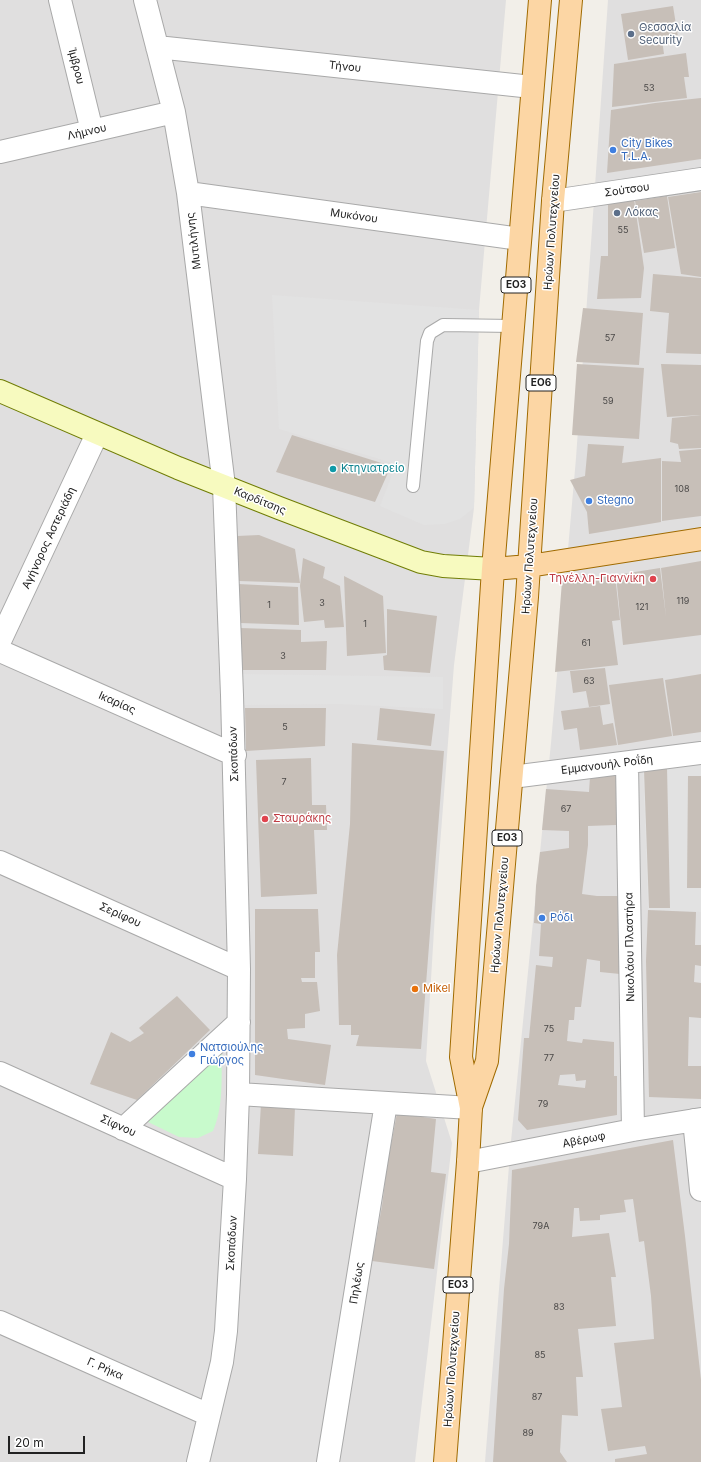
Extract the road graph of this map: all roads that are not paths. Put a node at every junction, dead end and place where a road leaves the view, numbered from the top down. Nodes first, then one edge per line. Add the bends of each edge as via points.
1 (60, 0) edge
2 (145, 0) edge
3 (540, 0) edge
4 (571, 0) edge
5 (157, 47) junction
6 (532, 87) junction
7 (174, 112) junction
8 (92, 131) junction
9 (0, 152) edge
10 (701, 180) edge
11 (188, 193) junction
12 (553, 201) junction
13 (520, 239) junction
14 (513, 326) junction
15 (0, 391) edge
16 (97, 434) junction
17 (224, 486) junction
18 (413, 486) dead end
19 (701, 539) edge
20 (529, 566) junction
21 (493, 569) junction
22 (0, 641) edge
23 (0, 651) edge
24 (701, 753) edge
25 (235, 755) junction
26 (626, 763) junction
27 (512, 777) junction
28 (0, 862) edge
29 (239, 969) junction
30 (239, 1022) junction
31 (0, 1074) edge
32 (238, 1094) junction
33 (386, 1104) junction
34 (471, 1108) junction
35 (698, 1119) edge
36 (123, 1129) junction
37 (633, 1130) junction
38 (468, 1162) junction
39 (235, 1179) junction
40 (701, 1190) edge
41 (0, 1322) edge
42 (209, 1416) junction
43 (198, 1462) edge
44 (328, 1462) edge
45 (445, 1462) edge

1 - 8 street, Ίμβρου
2 - 5 street, Μυτιλήνης
3 - 6 main road, Ηρώων Πολυτεχνείου / ΕΟ3
4 - 12 main road, Ηρώων Πολυτεχνείου / ΕΟ6
5 - 6 street, Τήνου
5 - 7 street, Μυτιλήνης
6 - 13 main road, Ηρώων Πολυτεχνείου / ΕΟ3
7 - 8 street, Λήμνου
7 - 11 street, Μυτιλήνης
8 - 9 street, Λήμνου
10 - 12 street, Σούτσου
11 - 13 street, Μυκόνου
11 - 17 street, Μυτιλήνης
12 - 20 main road, Ηρώων Πολυτεχνείου / ΕΟ6
13 - 14 main road, Ηρώων Πολυτεχνείου / ΕΟ3
14 - 18 lane via 443,325 430,333 427,341
14 - 21 main road, Ηρώων Πολυτεχνείου / ΕΟ3
15 - 16 main road, Καρδίτσης
16 - 17 main road, Καρδίτσης
16 - 22 street, Αγήνορος Αστεριάδη
17 - 21 main road, Καρδίτσης via 422,562
17 - 25 street, Σκοπάδων
19 - 20 main road, Καρδίτσης
20 - 21 main road, Καρδίτσης
20 - 27 main road, Ηρώων Πολυτεχνείου / ΕΟ3
21 - 34 main road, Ηρώων Πολυτεχνείου / ΕΟ3 via 461,1057
23 - 25 street, Ικαρίας
24 - 26 street, Εμμανουήλ Ροΐδη
25 - 29 street, Σκοπάδων
26 - 27 street, Εμμανουήλ Ροΐδη
26 - 37 street, Νικολάου Πλαστήρα
27 - 34 main road, Ηρώων Πολυτεχνείου / ΕΟ3 via 487,1061
28 - 29 street, Σερίφου
29 - 30 street, Σκοπάδων
30 - 32 street, Σκοπάδων
30 - 36 street
31 - 36 street, Σίφνου
32 - 33 street
32 - 39 street, Σκοπάδων
33 - 34 street
33 - 44 street, Πηλέως
34 - 38 main road, Ηρώων Πολυτεχνείου / ΕΟ3
35 - 37 street, Αβέρωφ
35 - 40 street
36 - 39 street, Σίφνου
37 - 38 street, Αβέρωφ
38 - 45 main road, Ηρώων Πολυτεχνείου / ΕΟ3
39 - 42 street, Σκοπάδων via 226,1331 222,1362
41 - 42 street, Γ. Ρήκα
42 - 43 street, Σκοπάδων

